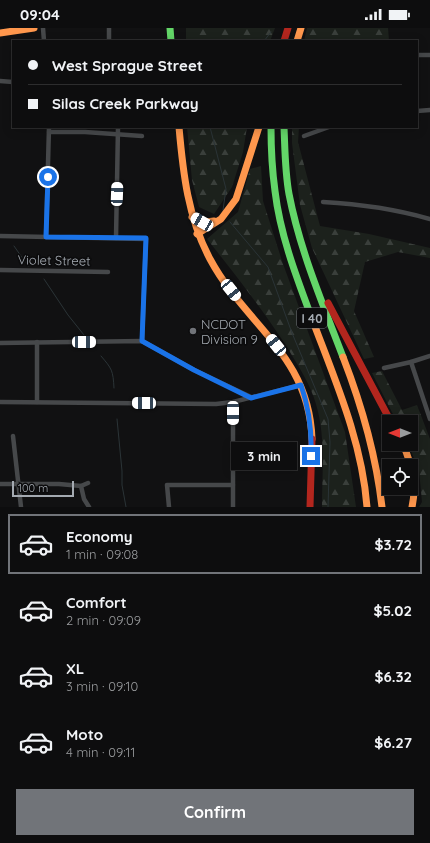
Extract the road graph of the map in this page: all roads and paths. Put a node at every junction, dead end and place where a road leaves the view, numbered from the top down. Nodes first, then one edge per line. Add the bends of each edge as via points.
1 (34, 28) edge
2 (43, 28) edge
3 (109, 28) edge
4 (170, 28) edge
5 (288, 28) edge
6 (301, 28) edge
7 (0, 33) edge
8 (44, 40) edge
9 (109, 40) edge
10 (171, 40) edge
11 (284, 40) edge
12 (296, 40) edge
13 (418, 55) edge
14 (430, 55) edge
15 (0, 81) edge
16 (12, 82) edge
17 (430, 110) edge
18 (418, 111) edge
19 (118, 128) edge
20 (179, 128) edge
21 (259, 128) edge
22 (271, 128) edge
23 (284, 128) edge
24 (326, 128) edge
25 (49, 129) edge
26 (118, 135) junction
27 (142, 136) dead end
28 (304, 136) dead end
29 (323, 202) dead end
30 (192, 217) junction
31 (221, 219) junction
32 (430, 219) edge
33 (198, 234) junction
34 (0, 236) edge
35 (46, 237) junction
36 (116, 238) junction
37 (0, 270) edge
38 (108, 272) dead end
39 (312, 274) junction
40 (142, 341) junction
41 (37, 342) junction
42 (0, 343) edge
43 (429, 356) edge
44 (411, 362) junction
45 (384, 368) dead end
46 (301, 385) junction
47 (251, 398) junction
48 (0, 402) edge
49 (37, 402) junction
50 (233, 402) junction
51 (387, 415) edge
52 (430, 419) edge
53 (13, 436) dead end
54 (406, 451) edge
55 (0, 484) edge
56 (18, 484) junction
57 (88, 484) dead end
58 (233, 485) junction
59 (81, 486) junction
60 (21, 507) edge
61 (89, 507) edge
62 (169, 507) edge
63 (233, 507) edge
64 (310, 507) edge
65 (367, 507) edge
66 (382, 507) edge
67 (412, 507) edge

1 - 7 main road
2 - 8 street
3 - 9 street
4 - 10 main road
5 - 11 main road
6 - 12 main road
13 - 14 street
15 - 16 street
17 - 18 street
19 - 26 street
20 - 30 main road via 186,196
21 - 31 main road via 236,199
22 - 65 main road, I 40 via 272,183 280,222 291,261 351,423 361,463
23 - 39 main road, I 40 via 287,176 293,214
24 - 28 street
25 - 26 street
25 - 35 street
26 - 27 street
26 - 36 street
29 - 32 street via 357,204
30 - 31 main road via 209,223
30 - 33 main road
31 - 33 main road
33 - 46 main road via 205,252 222,279 286,356
34 - 35 street
35 - 36 street
36 - 40 street via 146,238
37 - 38 street, Violet Street
39 - 51 main road
39 - 66 main road, I 40 via 366,423
40 - 41 street
40 - 47 street
41 - 42 street
41 - 49 street
43 - 44 street
44 - 45 street
44 - 52 street
46 - 47 street
46 - 64 main road via 311,430
47 - 50 street
48 - 49 street
49 - 50 street
50 - 58 street
53 - 56 street
54 - 67 main road via 413,467 416,493
55 - 56 street
56 - 59 street
56 - 60 street
57 - 59 street
58 - 62 street via 167,485
58 - 63 street
59 - 61 street

